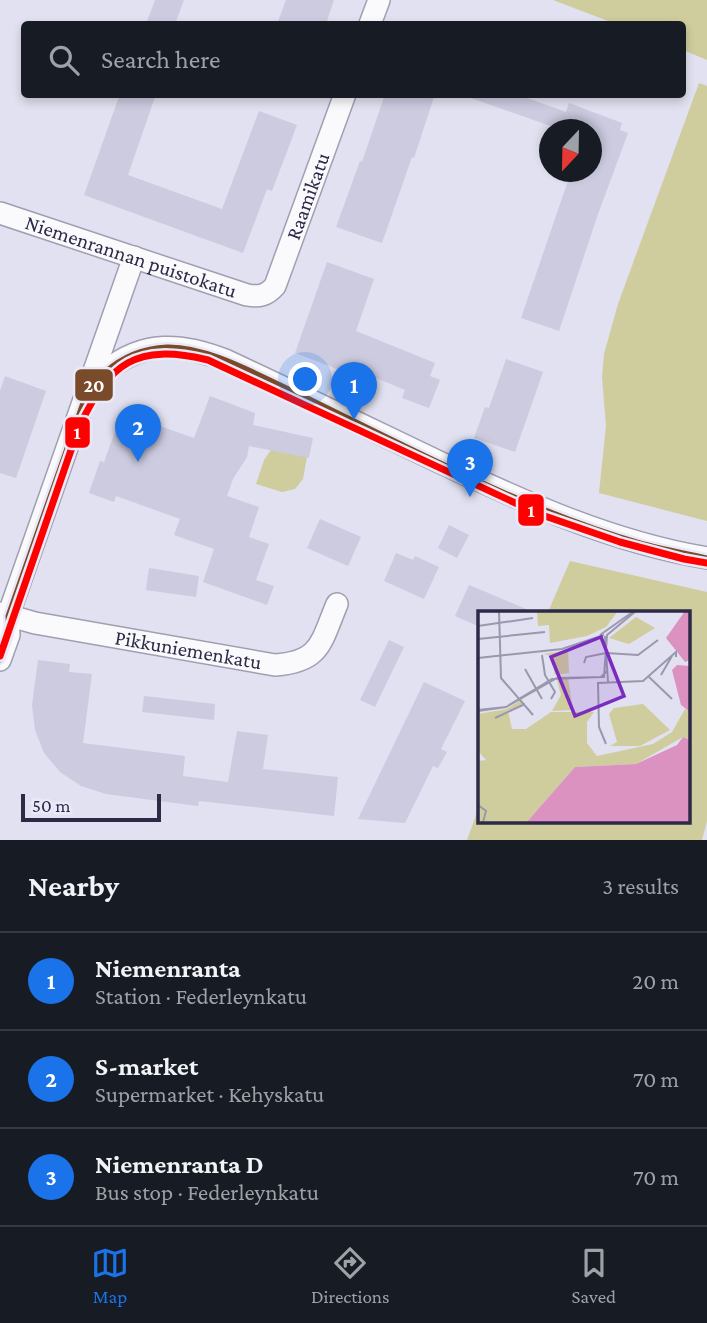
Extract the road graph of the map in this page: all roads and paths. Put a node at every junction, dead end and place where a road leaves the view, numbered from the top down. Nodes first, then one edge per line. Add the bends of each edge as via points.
1 (379, 0) edge
2 (371, 21) edge
3 (344, 98) edge
4 (0, 213) edge
5 (134, 257) junction
6 (264, 296) joint
7 (85, 397) junction
8 (707, 558) edge
9 (337, 604) dead end
10 (3, 617) edge
11 (0, 660) edge

1 - 2 street
3 - 6 street, Raamikatu via 275,286
4 - 5 street, Niemenrannan puistokatu
5 - 6 street, Niemenrannan puistokatu via 247,295
5 - 7 street
7 - 8 street via 104,373 139,351 172,346 195,349 541,509 621,538
7 - 10 street
9 - 10 street, Pikkuniemenkatu via 320,645 308,658 275,665
10 - 11 street via 9,635

